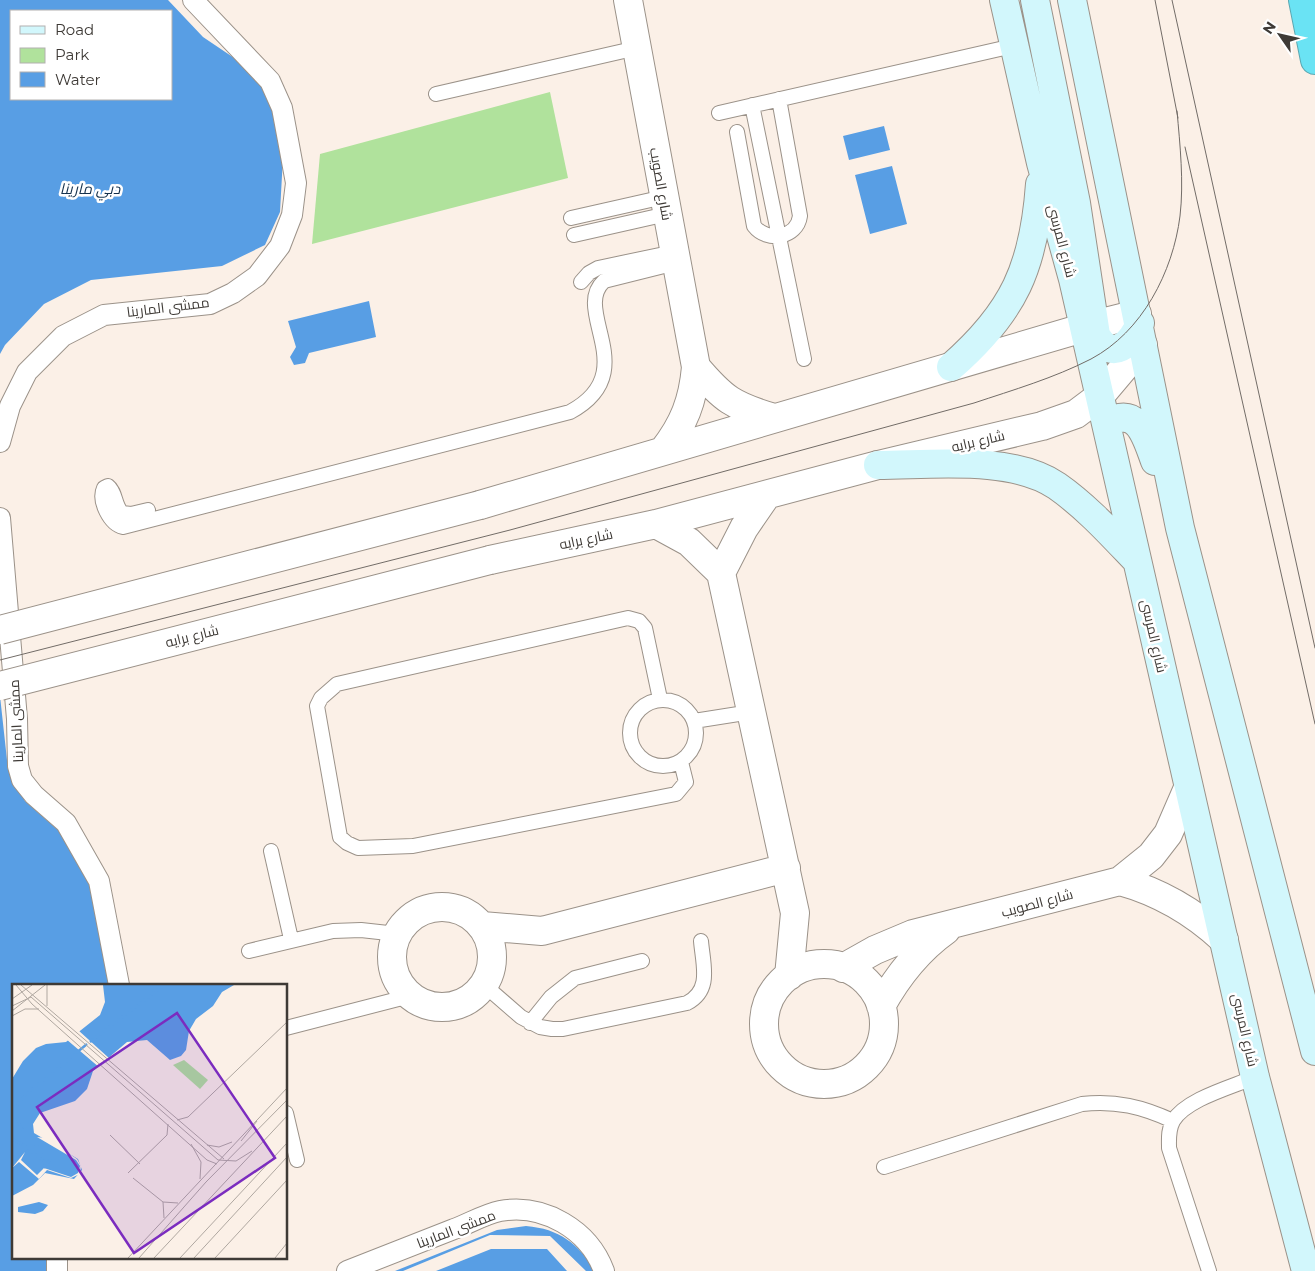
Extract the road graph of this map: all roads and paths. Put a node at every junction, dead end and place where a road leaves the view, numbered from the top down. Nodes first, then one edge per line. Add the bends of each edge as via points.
1 (193, 0) edge
2 (628, 0) edge
3 (1004, 0) edge
4 (1035, 0) edge
5 (1072, 0) edge
6 (1303, 0) edge
7 (1013, 46) junction
8 (637, 48) junction
9 (1315, 60) edge
10 (436, 94) dead end
11 (779, 99) junction
12 (752, 105) junction
13 (719, 112) dead end
14 (736, 132) dead end
15 (1041, 163) junction
16 (665, 205) junction
17 (571, 218) dead end
18 (574, 235) dead end
19 (779, 235) junction
20 (675, 258) junction
21 (581, 282) dead end
22 (1089, 326) junction
23 (1140, 328) junction
24 (804, 359) dead end
25 (696, 367) junction
26 (951, 367) junction
27 (1100, 396) junction
28 (774, 418) junction
29 (1106, 423) junction
30 (0, 442) edge
31 (663, 451) junction
32 (878, 465) junction
33 (766, 496) junction
34 (148, 510) dead end
35 (0, 518) edge
36 (656, 524) junction
37 (1180, 528) junction
38 (1138, 561) junction
39 (721, 573) junction
40 (0, 630) edge
41 (0, 686) edge
42 (660, 699) junction
43 (751, 712) junction
44 (694, 721) junction
45 (681, 762) junction
46 (1188, 788) junction
47 (271, 851) dead end
48 (786, 868) junction
49 (1120, 881) junction
50 (795, 913) junction
51 (954, 925) junction
52 (482, 926) junction
53 (542, 931) junction
54 (397, 934) junction
55 (291, 939) junction
56 (1224, 940) junction
57 (701, 941) dead end
58 (249, 951) dead end
59 (642, 961) dead end
60 (837, 966) junction
61 (789, 976) junction
62 (487, 977) junction
63 (119, 984) edge
64 (410, 996) junction
65 (881, 1006) junction
66 (530, 1023) junction
67 (288, 1027) edge
68 (1315, 1051) edge
69 (1256, 1077) junction
70 (1173, 1121) junction
71 (288, 1122) edge
72 (297, 1160) dead end
73 (884, 1167) dead end
74 (57, 1258) edge
75 (58, 1271) edge
76 (347, 1271) edge
77 (604, 1271) edge
78 (1209, 1271) edge
79 (1306, 1271) edge

1 - 30 street, ممشى المارينا via 257,65 270,81 282,108 296,182 292,216 280,246 257,276 210,304 104,314 63,336 28,372 10,406
2 - 8 street, شارع الصويب
3 - 7 main road, شارع المرسى
4 - 22 main road via 1076,204
5 - 23 main road
6 - 9 highway
7 - 11 lane
7 - 15 main road, شارع المرسى
8 - 10 lane
8 - 16 street, شارع الصويب
11 - 12 lane
11 - 19 lane via 800,216 796,229
12 - 13 lane
12 - 19 lane
14 - 19 lane via 754,226 764,235
15 - 22 main road, شارع المرسى
15 - 26 main road via 1038,218 1024,273 996,322
16 - 17 lane
16 - 18 lane
16 - 20 street, شارع الصويب
19 - 24 lane
20 - 21 lane via 598,268
20 - 25 street, شارع الصويب
20 - 34 lane via 604,281 598,286 594,300 605,368 590,399 570,412 123,527 110,518 102,492 104,488 111,487 116,506 122,513
22 - 23 main road via 1100,341 1109,347 1119,348 1129,344
22 - 26 street
22 - 27 main road, شارع المرسى
23 - 27 street, شارع برايه
23 - 37 main road
25 - 28 street, شارع الصويب via 732,404
25 - 31 street, شارع الصويب via 693,396 686,419
26 - 28 street
27 - 29 main road, شارع المرسى
27 - 32 street, شارع برايه via 1076,414 1042,426
28 - 31 street
29 - 37 main road via 1125,418 1143,428
29 - 38 main road, شارع المرسى
31 - 40 street, bridge via 480,505
32 - 33 street, شارع برايه
32 - 38 main road via 974,464 1030,472 1056,485 1086,509
33 - 36 street, شارع برايه
33 - 39 street via 744,528
35 - 63 street, ممشى المارينا via 17,709 18,766 22,780 34,795 66,823 99,881
36 - 39 street via 689,542
36 - 41 street, شارع برايه, bridge via 490,560
37 - 68 main road
38 - 46 main road, شارع المرسى
39 - 43 street
42 - 44 lane via 684,706
42 - 45 lane via 646,704 634,715 629,729 631,744 639,757 651,765
42 - 45 lane via 645,628 639,621 628,618 337,684 320,698 317,706 340,837 358,848 413,846 676,794 686,782
43 - 44 lane
43 - 48 street
44 - 45 lane via 697,732 695,744
46 - 49 street, شارع الصويب via 1168,834 1151,856
46 - 56 main road, شارع المرسى
47 - 55 lane
48 - 50 street
48 - 53 street
49 - 51 street, شارع الصويب
49 - 56 street via 1143,888 1186,909
50 - 60 street
50 - 61 street
51 - 60 street, شارع الصويب via 894,941
51 - 65 street via 915,956
52 - 53 street
52 - 54 street via 454,908 437,907 421,911
52 - 62 street via 492,954
53 - 62 street via 507,955
54 - 55 lane via 333,931
54 - 64 street via 392,950 393,967 399,983
55 - 58 lane
56 - 69 main road, شارع المرسى
57 - 66 lane via 705,978 700,994 687,1003 563,1029
59 - 66 lane via 576,978 551,997
60 - 61 street via 801,968
60 - 65 street via 859,975 873,989
61 - 65 street via 775,990 769,1002 764,1029 769,1048 780,1065 796,1077 815,1084 842,1081 869,1063 880,1046 884,1026
62 - 64 street via 472,997 457,1004 441,1007 424,1004
62 - 66 lane
64 - 67 lane
69 - 70 lane via 1194,1103
69 - 79 main road, شارع المرسى
70 - 73 lane via 1119,1103 1082,1104
70 - 78 lane via 1169,1148
71 - 72 lane
74 - 75 street
76 - 77 street, ممشى المارينا via 500,1211 537,1211 566,1224 585,1240

